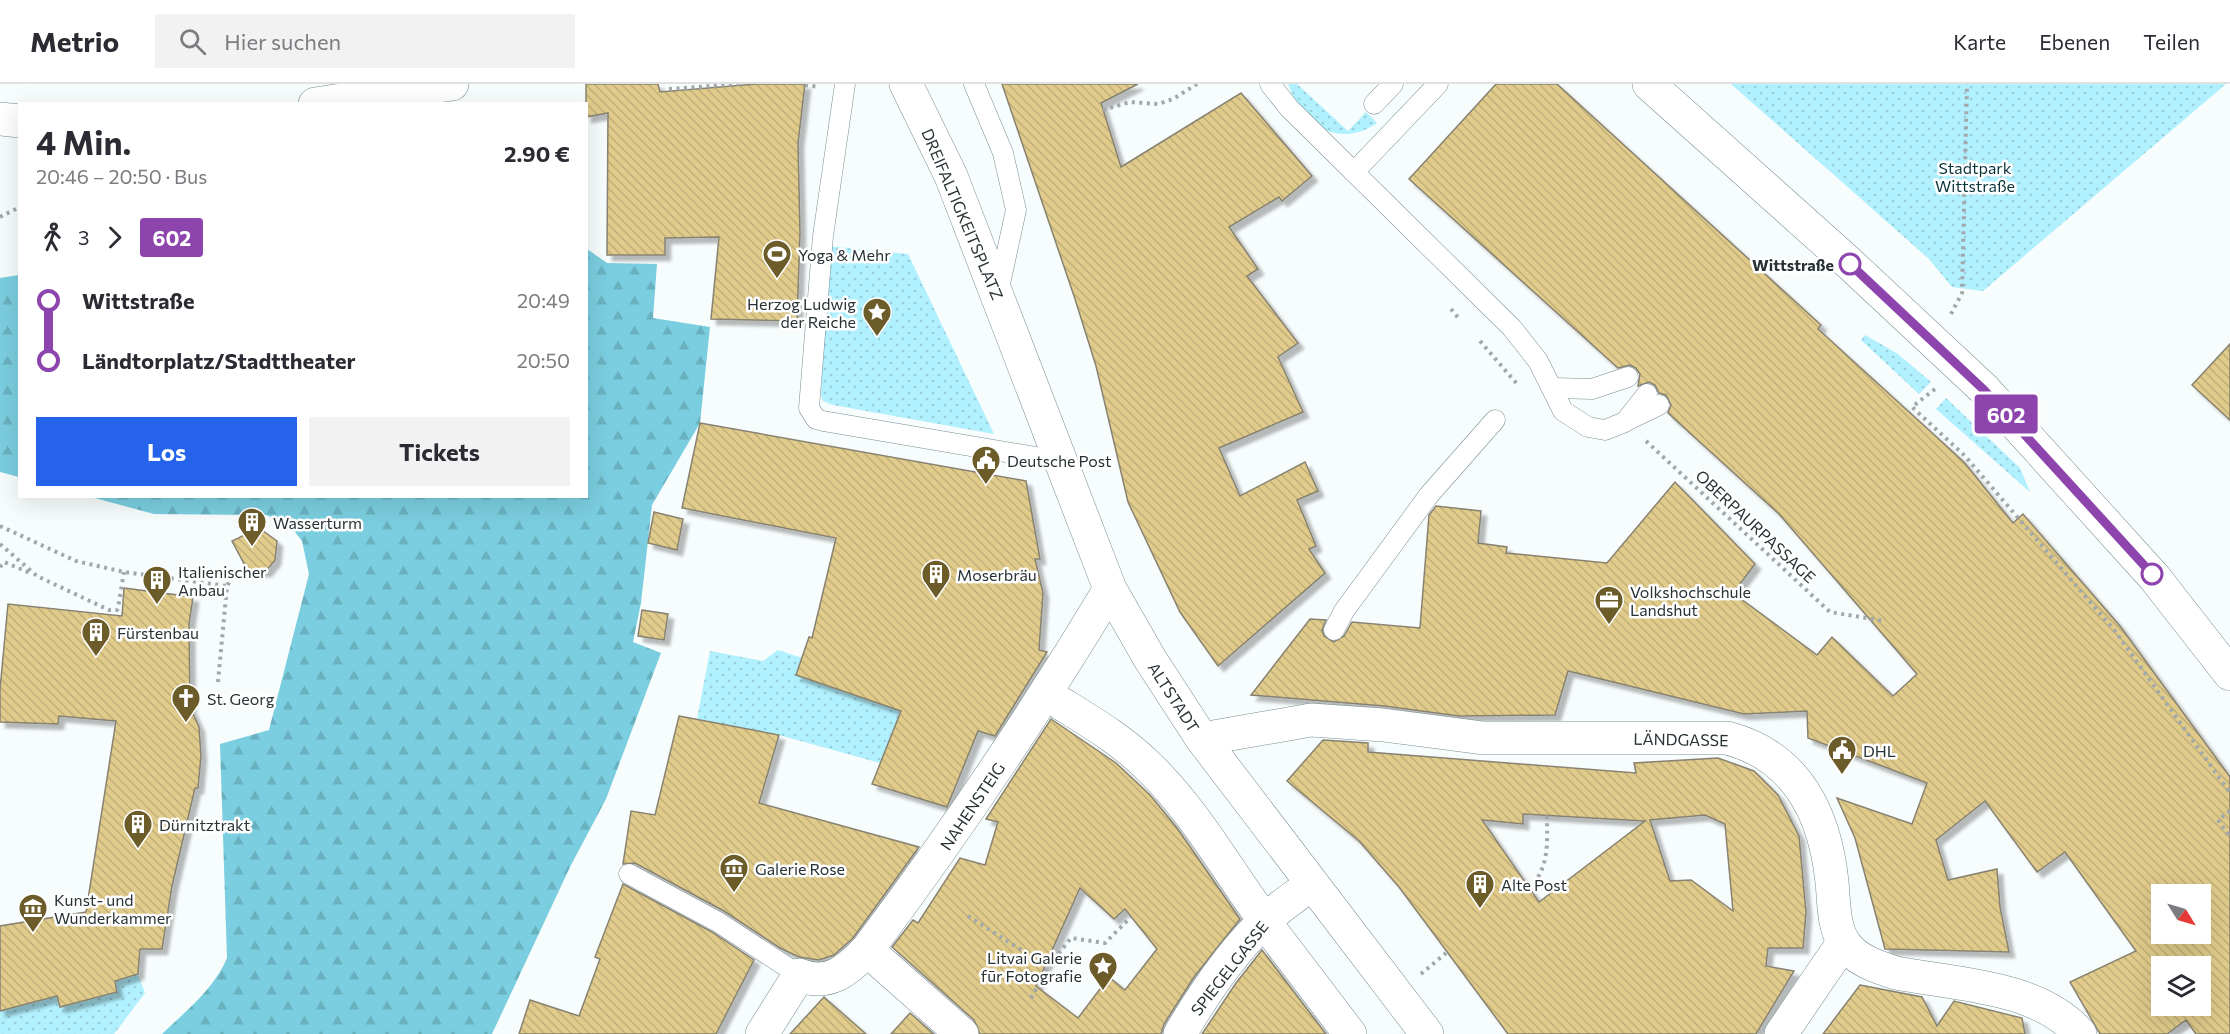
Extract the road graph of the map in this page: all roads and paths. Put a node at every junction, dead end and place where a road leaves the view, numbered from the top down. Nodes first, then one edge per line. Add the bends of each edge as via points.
1 (452, 84) edge
2 (740, 84) edge
3 (845, 84) edge
4 (906, 84) edge
5 (974, 84) edge
6 (1197, 84) edge
7 (1270, 84) edge
8 (1393, 84) edge
9 (1438, 84) edge
10 (1649, 84) edge
11 (1966, 84) edge
12 (669, 88) dead end
13 (329, 102) edge
14 (1374, 104) dead end
15 (1103, 110) dead end
16 (0, 119) edge
17 (18, 121) edge
18 (1354, 172) junction
19 (18, 208) edge
20 (0, 217) edge
21 (1000, 304) junction
22 (1480, 341) dead end
23 (1936, 342) junction
24 (1962, 368) junction
25 (1622, 372) dead end
26 (1554, 388) junction
27 (1523, 390) dead end
28 (1653, 399) dead end
29 (1495, 420) dead end
30 (1627, 421) junction
31 (1059, 461) junction
32 (0, 526) edge
33 (0, 544) edge
34 (0, 567) edge
35 (237, 567) dead end
36 (124, 572) junction
37 (37, 576) junction
38 (227, 586) junction
39 (1110, 589) junction
40 (1884, 621) dead end
41 (1334, 630) dead end
42 (2230, 674) edge
43 (218, 682) dead end
44 (1062, 704) dead end
45 (1202, 739) junction
46 (2230, 793) edge
47 (2230, 811) edge
48 (1547, 815) dead end
49 (2230, 837) edge
50 (629, 874) dead end
51 (1311, 884) junction
52 (1530, 889) dead end
53 (968, 916) dead end
54 (1131, 917) dead end
55 (1843, 943) junction
56 (867, 950) junction
57 (1048, 967) junction
58 (799, 975) junction
59 (1031, 998) dead end
60 (762, 1034) edge
61 (962, 1034) edge
62 (1180, 1034) edge
63 (1350, 1034) edge
64 (1427, 1034) edge
65 (1781, 1034) edge
66 (2080, 1034) edge

1 - 13 street
2 - 12 path
3 - 31 lane via 823,236 811,414 823,421
4 - 21 street, DREIFALTIGKEITSPLATZ via 951,176
5 - 21 lane via 1003,153 1016,210
6 - 15 path via 1158,104 1130,102
7 - 18 lane
8 - 14 lane
9 - 18 lane
10 - 23 street
11 - 23 path via 1962,292
16 - 17 street
18 - 26 lane via 1512,328
19 - 20 path
21 - 31 street, ALTSTADT
22 - 27 path
23 - 24 street
24 - 42 street via 2155,578
24 - 46 path via 1912,407 1965,456 2115,631
25 - 26 lane via 1593,389
26 - 30 lane via 1563,411 1588,427 1605,430
28 - 30 lane
29 - 41 lane via 1429,495
30 - 40 path, OBERPAURPASSAGE via 1830,612
31 - 39 street, ALTSTADT
32 - 36 path via 76,561
33 - 37 path
34 - 37 path via 4,562
35 - 38 path
36 - 37 path via 115,611
36 - 38 path
38 - 43 path
39 - 45 street, ALTSTADT via 1150,660
39 - 56 street, NAHENSTEIG via 938,856
44 - 63 street via 1148,765 1179,799 1263,920
45 - 51 street, ALTSTADT
45 - 55 street, LÄNDGASSE via 1304,711 1483,738 1727,738 1747,743 1777,761 1796,779 1811,802 1822,830 1836,923
47 - 49 path via 2217,820
48 - 52 path via 1546,862
50 - 58 lane, NAHENSTEIG via 718,922
51 - 62 street, SPIEGELGASSE via 1248,939
51 - 64 street, ALTSTADT
53 - 57 path
54 - 57 path via 1105,943 1071,938
55 - 65 street
55 - 66 street via 1860,958 1896,973 2018,995 2064,1018
56 - 58 street, NAHENSTEIG via 830,978 813,980
56 - 61 street
57 - 59 path
58 - 60 street

